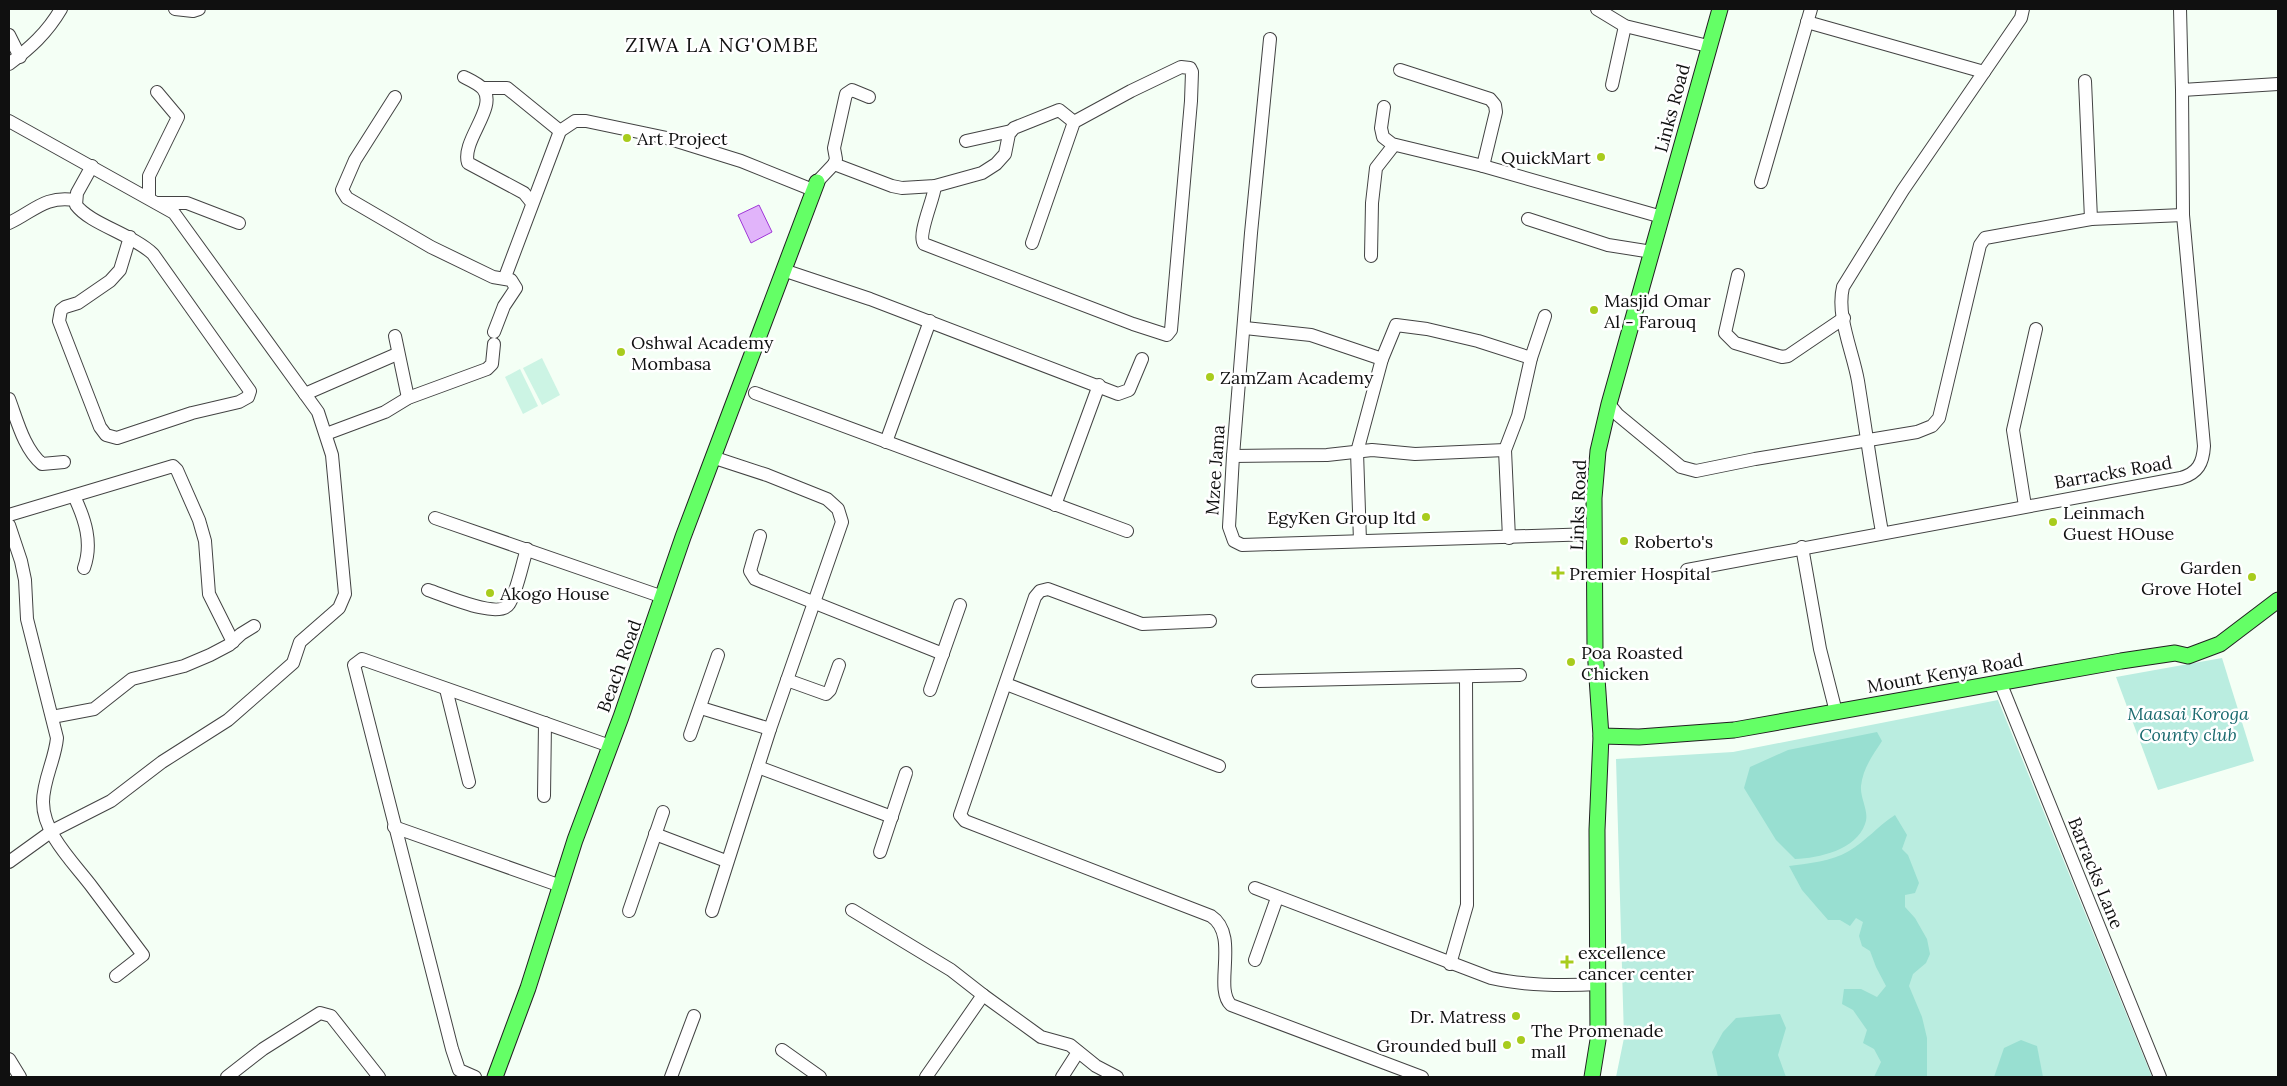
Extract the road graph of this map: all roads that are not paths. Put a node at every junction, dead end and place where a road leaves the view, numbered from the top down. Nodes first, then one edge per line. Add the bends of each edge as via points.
1 (61, 9) edge
2 (174, 9) edge
3 (199, 9) edge
4 (1597, 9) edge
5 (1720, 9) edge
6 (1811, 9) edge
7 (2023, 9) edge
8 (2180, 10) edge
9 (1807, 22) junction
10 (1625, 26) junction
11 (9, 35) edge
12 (1270, 39) dead end
13 (1708, 46) junction
14 (20, 57) junction
15 (9, 64) edge
16 (1400, 70) dead end
17 (1984, 72) junction
18 (464, 77) dead end
19 (2084, 81) dead end
20 (2278, 84) edge
21 (1612, 85) dead end
22 (483, 88) junction
23 (2182, 90) junction
24 (157, 92) dead end
25 (395, 97) dead end
26 (870, 97) dead end
27 (1384, 107) dead end
28 (9, 121) edge
29 (1074, 122) junction
30 (560, 131) junction
31 (1012, 131) junction
32 (966, 141) dead end
33 (1394, 145) junction
34 (834, 164) junction
35 (92, 166) junction
36 (1483, 166) junction
37 (1762, 182) dead end
38 (815, 186) junction
39 (936, 186) junction
40 (75, 200) junction
41 (154, 200) junction
42 (532, 203) junction
43 (2183, 215) junction
44 (1662, 217) junction
45 (1528, 219) dead end
46 (2091, 219) junction
47 (239, 222) dead end
48 (9, 223) edge
49 (130, 237) junction
50 (1032, 243) dead end
51 (1652, 252) junction
52 (1371, 256) dead end
53 (783, 270) junction
54 (1738, 275) dead end
55 (506, 278) junction
56 (1546, 316) dead end
57 (1844, 318) junction
58 (930, 321) junction
59 (1245, 328) junction
60 (2036, 329) dead end
61 (395, 336) dead end
62 (397, 354) junction
63 (1531, 358) junction
64 (1142, 359) dead end
65 (1382, 359) junction
66 (1100, 385) junction
67 (755, 393) dead end
68 (304, 394) junction
69 (408, 398) junction
70 (9, 399) edge
71 (1609, 404) junction
72 (326, 434) junction
73 (1866, 441) junction
74 (886, 442) junction
75 (1505, 450) junction
76 (1357, 452) junction
77 (1233, 456) junction
78 (712, 458) junction
79 (64, 462) dead end
80 (74, 496) junction
81 (1055, 505) junction
82 (2025, 506) junction
83 (9, 515) edge
84 (435, 518) dead end
85 (9, 525) edge
86 (1127, 531) dead end
87 (1882, 532) junction
88 (1594, 534) junction
89 (760, 536) dead end
90 (1509, 538) junction
91 (1360, 541) junction
92 (1802, 547) junction
93 (527, 549) junction
94 (84, 568) dead end
95 (1687, 570) dead end
96 (428, 590) dead end
97 (663, 597) junction
98 (2278, 600) edge
99 (814, 602) junction
100 (960, 605) dead end
101 (1210, 621) dead end
102 (254, 626) dead end
103 (233, 642) junction
104 (718, 654) dead end
105 (943, 654) junction
106 (838, 665) dead end
107 (1520, 675) dead end
108 (1466, 677) junction
109 (787, 680) junction
110 (1258, 681) dead end
111 (2000, 682) junction
112 (1006, 684) junction
113 (446, 689) junction
114 (930, 690) dead end
115 (700, 708) junction
116 (1836, 712) junction
117 (52, 717) junction
118 (545, 724) junction
119 (770, 729) junction
120 (690, 735) dead end
121 (1602, 736) junction
122 (610, 746) junction
123 (1219, 766) dead end
124 (758, 767) junction
125 (906, 773) dead end
126 (469, 782) dead end
127 (544, 796) dead end
128 (662, 812) dead end
129 (892, 817) junction
130 (394, 827) junction
131 (52, 831) junction
132 (655, 834) junction
133 (880, 852) dead end
134 (726, 861) junction
135 (9, 862) edge
136 (561, 886) junction
137 (1255, 888) dead end
138 (1277, 898) junction
139 (852, 910) dead end
140 (629, 911) dead end
141 (712, 911) dead end
142 (1254, 960) dead end
143 (1450, 964) junction
144 (116, 976) dead end
145 (1599, 984) junction
146 (983, 995) junction
147 (694, 1016) dead end
148 (782, 1050) dead end
149 (1078, 1052) junction
150 (9, 1059) edge
151 (20, 1077) edge
152 (227, 1077) edge
153 (379, 1077) edge
154 (474, 1077) edge
155 (495, 1077) edge
156 (670, 1077) edge
157 (820, 1077) edge
158 (926, 1077) edge
159 (1062, 1077) edge
160 (1117, 1077) edge
161 (1422, 1077) edge
162 (1592, 1077) edge
163 (2160, 1077) edge

1 - 14 street via 48,29
2 - 3 street
4 - 10 street
5 - 13 main road, Links Road
6 - 9 street
7 - 17 street via 2021,18
8 - 23 street, Barracks Road
9 - 17 street
9 - 37 street
10 - 13 street
10 - 21 street
11 - 14 street
12 - 59 street, Mzee Jama via 1250,233
13 - 44 main road, Links Road
14 - 15 street
16 - 36 street via 1494,102 1496,112
17 - 57 street via 1850,272 1842,292
18 - 22 street
19 - 46 street
20 - 23 street
22 - 30 street via 500,87 516,93
22 - 42 street via 487,95 486,105 468,149 468,162 524,193
23 - 43 street, Barracks Road
24 - 41 street via 178,117 149,176
25 - 55 street via 355,160 342,184 342,192 361,207 431,248 485,274
26 - 34 street via 850,90 846,94 834,148
27 - 33 street via 1383,137
28 - 35 street
29 - 31 street via 1062,111 1054,111
29 - 39 street via 1181,67 1191,69 1175,293 1167,334 924,244 922,232
29 - 50 street
30 - 38 street via 574,122 586,121 667,138
30 - 42 street
31 - 32 street
31 - 39 street via 1005,154 996,164 982,173
33 - 36 street
33 - 52 street via 1376,168
34 - 38 street
34 - 39 street via 892,186
35 - 40 street
35 - 41 street
36 - 44 street
38 - 53 main road, Beach Road
40 - 48 street via 62,198 46,202
40 - 49 street via 79,210
41 - 47 street via 187,203
41 - 68 street via 177,217
42 - 55 street
43 - 46 street
43 - 82 street, Barracks Road via 2204,446 2201,465 2192,474 2181,478
44 - 51 main road, Links Road
45 - 51 street via 1608,245
46 - 73 street via 1995,235 1982,241 1939,418 1932,426 1917,432
49 - 49 street via 153,254 233,364 250,394 239,402 192,413 117,438 106,434 100,427 59,321 61,310 78,303 120,270
51 - 71 main road, Links Road
53 - 58 street
53 - 78 main road, Beach Road
54 - 57 street via 1725,333 1735,343 1788,356
55 - 69 street via 515,284 516,291 504,306 494,338 492,364 487,370
56 - 63 street
57 - 73 street
58 - 66 street
58 - 74 street
59 - 65 street via 1311,335
59 - 77 street, Mzee Jama
60 - 82 street via 2013,430
61 - 62 street
62 - 68 street
62 - 69 street
63 - 65 street via 1402,324 1392,330
63 - 75 street via 1518,416
64 - 66 street via 1128,392 1118,394
65 - 76 street
66 - 81 street
67 - 74 street
68 - 72 street via 318,412
69 - 72 street via 384,412
70 - 79 street via 37,460 42,464
71 - 73 street via 1671,460 1689,471
71 - 88 main road, Links Road via 1596,468
72 - 131 street via 338,499 343,604 300,642 287,669 228,720 162,762 111,801
73 - 87 street
74 - 81 street
75 - 76 street via 1415,454 1372,450
75 - 90 street
76 - 77 street
76 - 91 street
77 - 91 street, Mzee Jama via 1229,527 1237,544
78 - 97 main road, Beach Road
78 - 99 street via 810,492 827,499 838,509 841,525
80 - 83 street
80 - 94 street via 89,546
80 - 103 street via 126,482 170,465 174,467 199,520 205,542 209,594
81 - 86 street
82 - 87 street, Barracks Road
84 - 93 street
85 - 117 street via 25,580 27,619
87 - 92 street, Barracks Road
88 - 90 street, Mzee Jama
88 - 121 main road, Links Road via 1595,649
89 - 99 street via 751,566 752,577
90 - 91 street, Mzee Jama
92 - 95 street, Barracks Road
92 - 116 street via 1820,649
93 - 96 street via 510,604 502,610 488,610
93 - 97 street
97 - 122 main road, Beach Road
98 - 111 main road, Mount Kenya Road via 2220,644 2188,656 2175,653
99 - 105 street
99 - 109 street
100 - 105 street
101 - 112 street via 1134,623 1044,589 1035,597
102 - 103 street
103 - 117 street via 184,666 132,679 94,710
104 - 115 street
105 - 114 street
106 - 109 street via 826,694
107 - 108 street
108 - 110 street
108 - 143 street via 1467,905
109 - 119 street
111 - 116 main road, Mount Kenya Road
111 - 163 street, Barracks Lane
112 - 123 street
112 - 161 street via 960,812 963,819 1211,916 1223,932 1226,992 1231,1005
113 - 118 street
113 - 126 street
113 - 130 street via 362,659 354,665
115 - 119 street
115 - 120 street
116 - 121 main road, Mount Kenya Road via 1734,730 1639,737
117 - 131 street via 58,738 44,788 43,804
118 - 122 street
118 - 127 street
119 - 124 street
121 - 145 main road, Links Road via 1597,830
122 - 136 main road, Beach Road
124 - 129 street
124 - 134 street
125 - 129 street
128 - 132 street
129 - 133 street
130 - 136 street
130 - 154 street via 452,1050 459,1070
131 - 135 street
131 - 144 street via 75,867 143,955
132 - 134 street
132 - 140 street
134 - 141 street
136 - 155 main road, Beach Road
137 - 138 street
138 - 142 street
138 - 143 street
139 - 146 street via 951,970
143 - 145 street via 1513,982 1569,986
145 - 162 main road, Links Road via 1598,1040
146 - 149 street via 1041,1037 1070,1045
146 - 158 street
147 - 156 street
148 - 157 street
149 - 159 street
149 - 160 street
150 - 151 street
152 - 153 street via 263,1049 320,1013 331,1016

